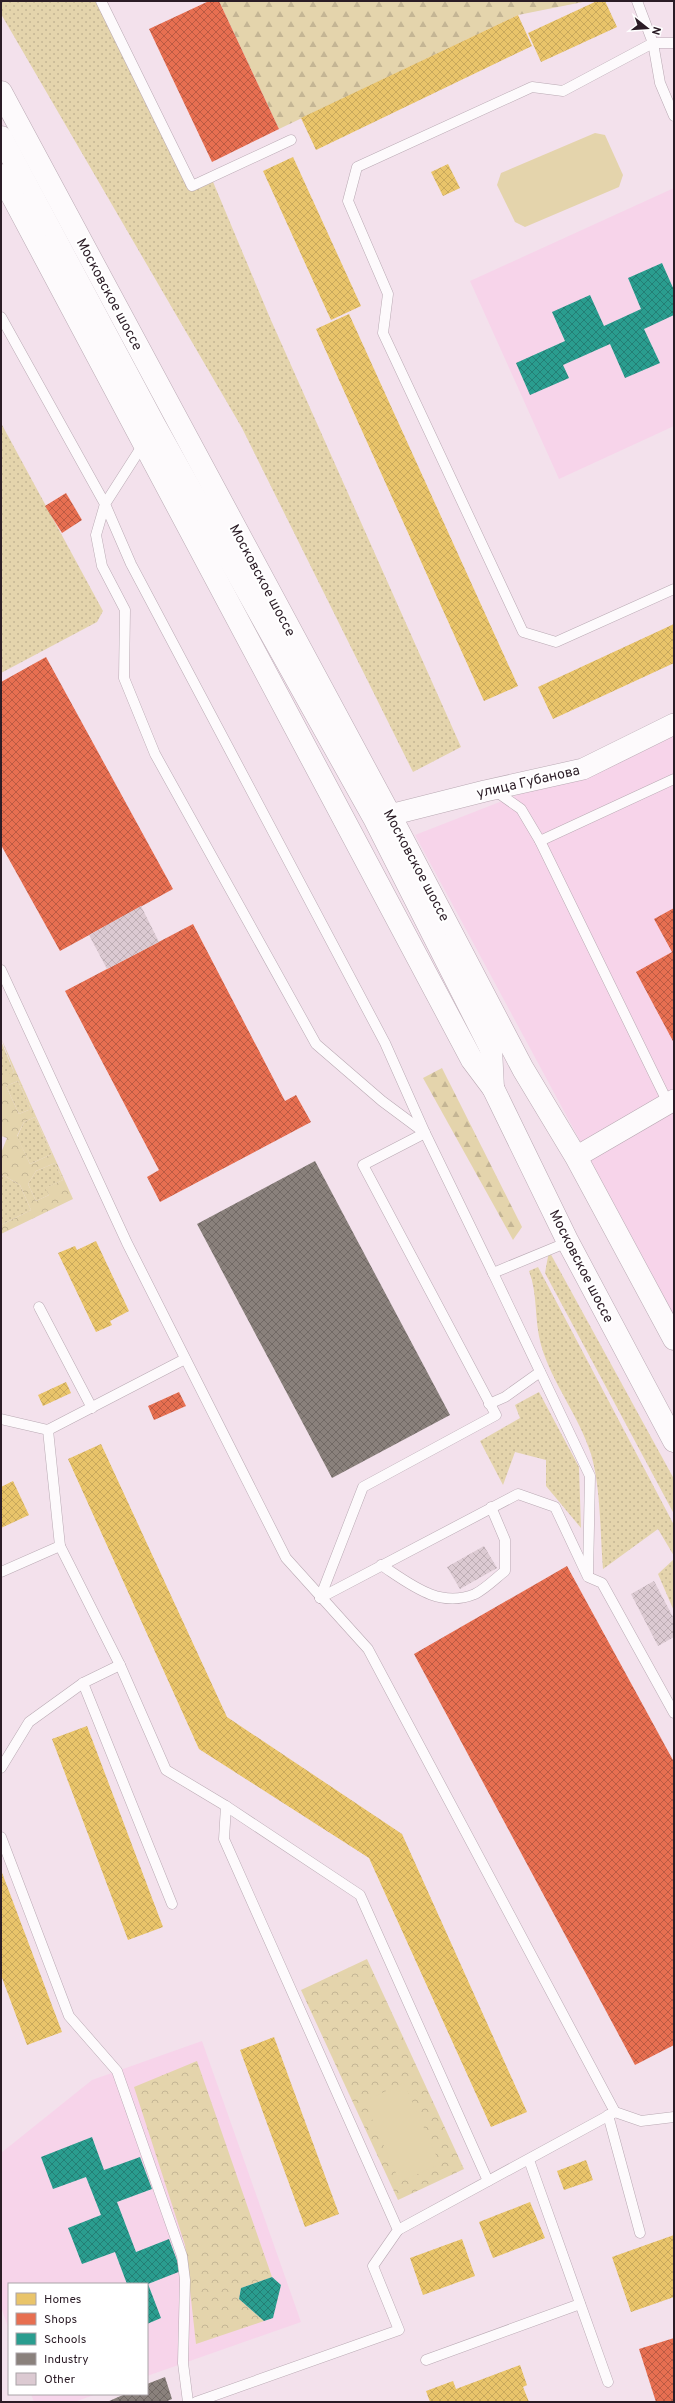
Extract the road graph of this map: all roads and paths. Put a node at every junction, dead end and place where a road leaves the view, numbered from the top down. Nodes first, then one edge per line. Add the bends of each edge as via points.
1 (101, 1) edge
2 (637, 1) edge
3 (653, 43) junction
4 (674, 44) edge
5 (1, 92) edge
6 (674, 116) edge
7 (1, 137) edge
8 (291, 140) dead end
9 (1, 175) edge
10 (1, 317) edge
11 (149, 432) junction
12 (105, 504) junction
13 (674, 588) edge
14 (674, 724) edge
15 (674, 779) edge
16 (494, 790) junction
17 (382, 817) junction
18 (540, 841) junction
19 (1, 970) edge
20 (492, 1049) junction
21 (523, 1069) junction
22 (493, 1088) junction
23 (671, 1101) edge
24 (425, 1133) junction
25 (576, 1157) junction
26 (568, 1242) junction
27 (493, 1273) junction
28 (38, 1307) dead end
29 (674, 1339) edge
30 (185, 1359) junction
31 (540, 1372) junction
32 (489, 1404) junction
33 (92, 1408) junction
34 (1, 1419) edge
35 (48, 1430) junction
36 (674, 1441) edge
37 (491, 1507) junction
38 (60, 1546) junction
39 (382, 1566) junction
40 (1, 1572) edge
41 (588, 1577) junction
42 (320, 1598) junction
43 (120, 1665) junction
44 (83, 1683) junction
45 (674, 1713) edge
46 (1, 1768) edge
47 (226, 1806) junction
48 (1, 1837) edge
49 (172, 1904) dead end
50 (612, 2114) junction
51 (674, 2116) edge
52 (529, 2160) junction
53 (488, 2181) junction
54 (398, 2230) junction
55 (640, 2233) dead end
56 (580, 2304) junction
57 (426, 2360) dead end
58 (608, 2382) dead end
59 (188, 2402) edge
60 (196, 2402) edge

1 - 8 lane via 192,186
2 - 3 lane
3 - 4 lane
3 - 6 lane via 660,83
3 - 13 lane via 563,90 532,87 356,167 348,201 388,294 383,334 523,632 556,642
5 - 17 main road, Московское шоссе
7 - 11 main road, Московское шоссе
9 - 11 main road, Московское шоссе
10 - 12 lane
11 - 12 lane
11 - 17 main road, Московское шоссе
11 - 22 main road, Московское шоссе via 472,1060
12 - 24 lane via 131,564 386,1043
12 - 24 lane via 96,535 102,566 125,610 124,678 155,754 316,1044 382,1102
14 - 16 street, улица Губанова via 583,769
15 - 18 lane
16 - 17 street, улица Губанова
16 - 18 lane via 521,809
17 - 20 main road, Московское шоссе
17 - 21 main road, Московское шоссе
18 - 23 lane
19 - 30 lane via 97,1182
20 - 21 main road, Московское шоссе
20 - 22 main road, Московское шоссе
21 - 25 main road, Московское шоссе
22 - 26 main road, Московское шоссе
23 - 25 street
24 - 27 lane
24 - 32 lane via 363,1165
25 - 29 main road, Московское шоссе
26 - 27 lane
26 - 36 main road, Московское шоссе
27 - 31 lane
28 - 33 lane
30 - 33 lane
30 - 42 lane via 286,1558
31 - 32 lane via 505,1397
31 - 41 lane via 590,1476
32 - 42 lane via 496,1415 363,1487
33 - 35 lane
34 - 35 lane
35 - 38 lane
37 - 39 lane
37 - 39 lane via 506,1540 505,1572 475,1594 446,1600 421,1591
37 - 41 lane via 518,1494 555,1507
38 - 40 lane
38 - 43 lane
39 - 42 lane
41 - 45 lane via 602,1583
42 - 50 lane via 368,1649
43 - 44 lane
43 - 47 lane via 166,1770
44 - 46 lane via 29,1722
44 - 49 lane
47 - 53 lane via 360,1894
47 - 54 lane via 224,1839
48 - 59 lane via 69,2016 117,2071 182,2256 185,2280 183,2364
50 - 51 lane via 641,2121
50 - 52 lane
50 - 55 lane
52 - 53 lane
52 - 56 lane
53 - 54 lane
54 - 60 lane via 373,2266 399,2330
56 - 57 lane
56 - 58 lane

